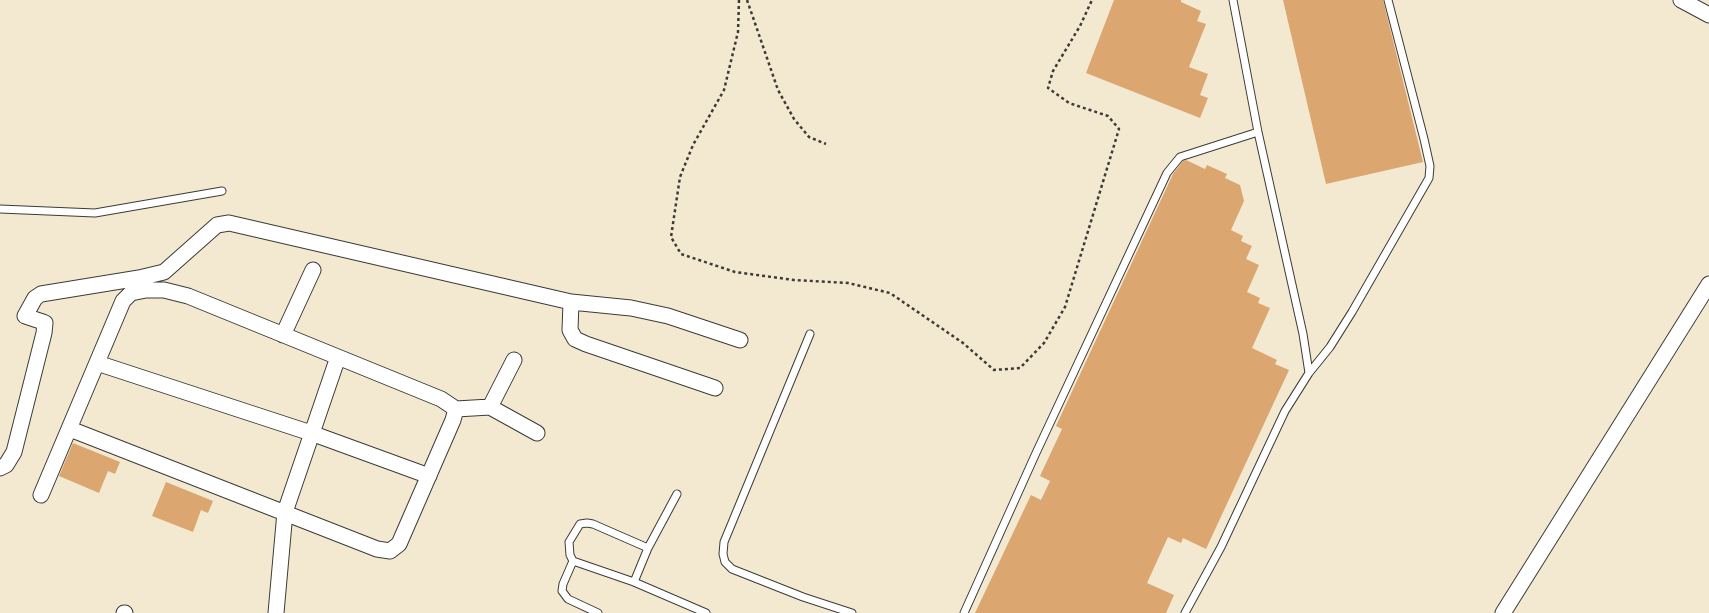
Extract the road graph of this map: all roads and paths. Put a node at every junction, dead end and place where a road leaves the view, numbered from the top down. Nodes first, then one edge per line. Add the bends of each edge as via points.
1 (739, 0) edge
2 (748, 0) edge
3 (1092, 0) edge
4 (1233, 0) edge
5 (1388, 0) edge
6 (1681, 0) edge
7 (1709, 15) edge
8 (1258, 132) junction
9 (826, 144) dead end
10 (222, 191) dead end
11 (0, 209) edge
12 (313, 270) dead end
13 (1709, 284) edge
14 (571, 302) junction
15 (810, 334) dead end
16 (283, 335) junction
17 (740, 340) dead end
18 (338, 357) junction
19 (514, 360) dead end
20 (97, 363) junction
21 (1309, 373) junction
22 (715, 388) dead end
23 (490, 407) junction
24 (456, 408) junction
25 (70, 429) junction
26 (311, 433) junction
27 (537, 433) dead end
28 (0, 468) edge
29 (429, 476) junction
30 (677, 494) dead end
31 (42, 495) dead end
32 (285, 512) junction
33 (648, 548) junction
34 (573, 561) junction
35 (634, 582) junction
36 (276, 613) edge
37 (598, 613) edge
38 (706, 613) edge
39 (852, 613) edge
40 (964, 613) edge
41 (1185, 613) edge
42 (1503, 613) edge

1 - 3 path via 738,32 724,90 693,145 680,178 671,237 681,254 735,272 794,280 848,283 890,293 963,343 994,370 1020,368 1044,343 1065,307 1118,129 1108,116 1069,103 1048,88 1053,71
2 - 9 path via 778,90 794,119 809,137
4 - 8 lane
5 - 21 lane via 1427,152 1429,178 1352,312 1330,347
6 - 7 street
8 - 21 lane via 1303,334
8 - 40 lane via 1180,157 1167,173
10 - 11 lane via 95,213
12 - 16 street
13 - 42 street
14 - 17 street via 631,308 668,316
14 - 22 street via 570,330 575,339
14 - 28 street via 229,223 217,225 164,272 41,294 34,298 25,316 43,322 44,334 14,452 6,465
15 - 39 lane via 724,542 723,554 725,562 732,569
16 - 18 street
16 - 20 street via 188,296 164,290 146,290 131,293 123,301
18 - 24 street via 441,399
18 - 26 street
19 - 23 street
20 - 25 street
20 - 26 street
21 - 41 lane via 1285,411 1221,547
23 - 24 street
23 - 27 street
24 - 29 street
25 - 31 street
25 - 32 street
26 - 29 street
26 - 32 street
29 - 32 street via 399,544 390,551 378,549
30 - 33 lane
32 - 36 street
33 - 34 lane via 593,524 580,524 570,542 570,555
33 - 35 lane
34 - 35 lane
34 - 37 lane via 562,591 568,599
35 - 38 lane

